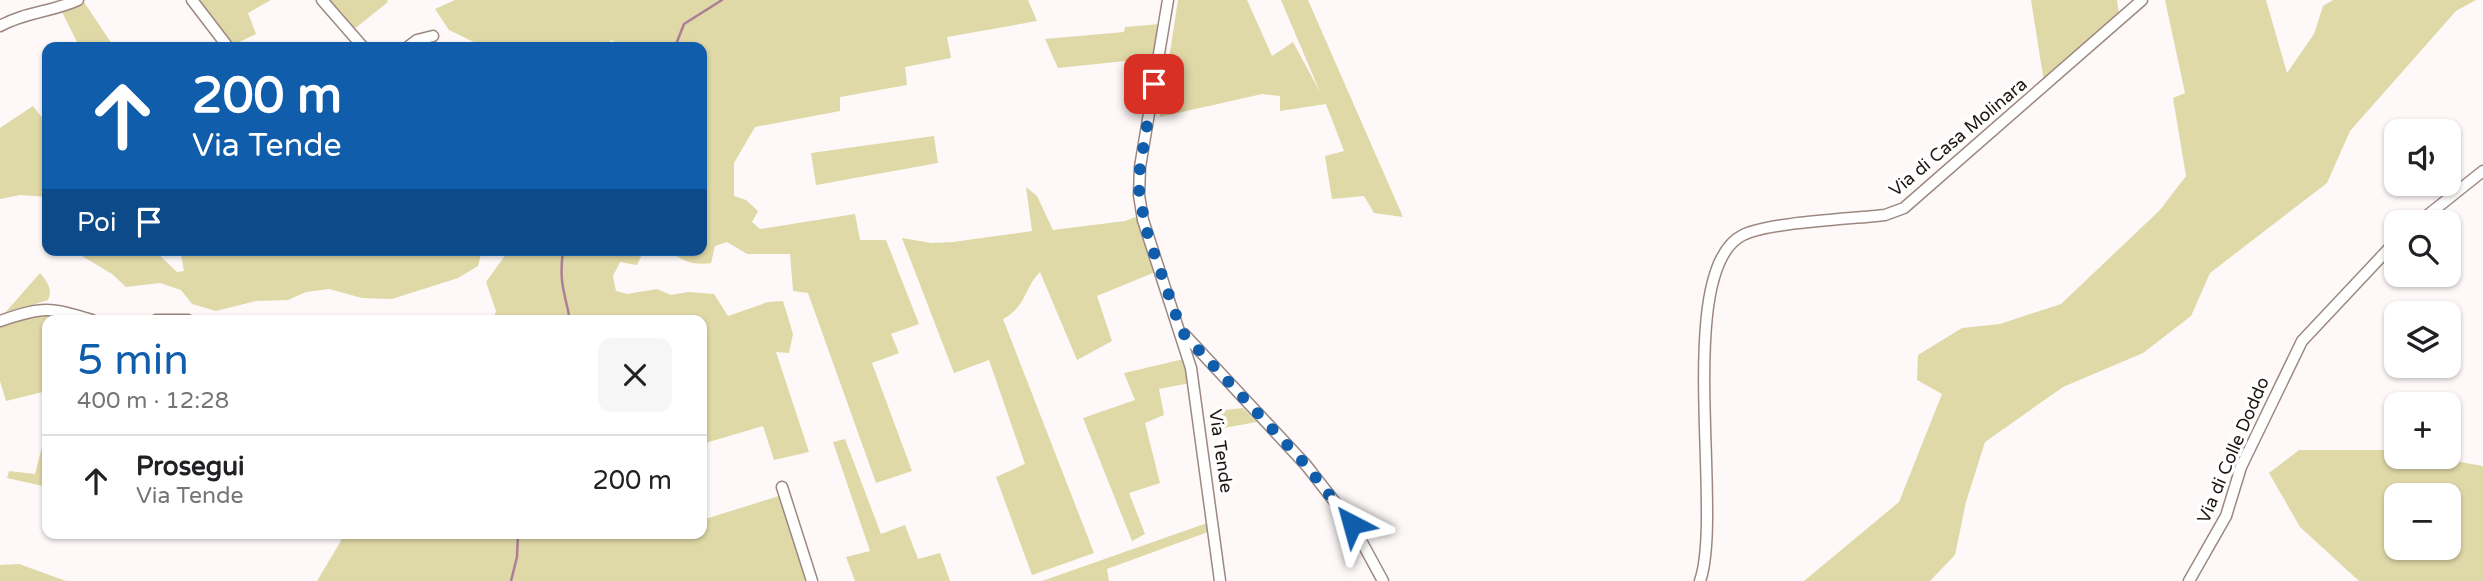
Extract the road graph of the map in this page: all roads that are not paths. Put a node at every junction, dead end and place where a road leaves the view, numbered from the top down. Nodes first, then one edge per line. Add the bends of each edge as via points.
1 (78, 0) edge
2 (192, 0) edge
3 (322, 0) edge
4 (1168, 0) edge
5 (2142, 0) edge
6 (0, 26) edge
7 (433, 36) dead end
8 (224, 42) edge
9 (359, 42) edge
10 (414, 42) edge
11 (2483, 171) edge
12 (2434, 210) edge
13 (2384, 254) edge
14 (78, 315) edge
15 (0, 321) edge
16 (1182, 332) junction
17 (782, 487) dead end
18 (812, 581) edge
19 (1220, 581) edge
20 (1383, 581) edge
21 (1700, 581) edge
22 (2189, 581) edge

1 - 6 street via 54,10 17,16
2 - 8 street
3 - 9 street
4 - 16 street, Via Tende via 1138,183 1143,220
5 - 21 street, Via di Casa Molinara via 1905,208 1885,215 1757,231 1734,242 1713,281 1705,331 1706,541
7 - 10 street
11 - 12 street
13 - 22 street, Via di Colle Doddo via 2302,341 2241,467 2226,516
14 - 15 street via 44,308
16 - 19 street, Via Tende
16 - 20 street via 1306,465 1352,524
17 - 18 street

